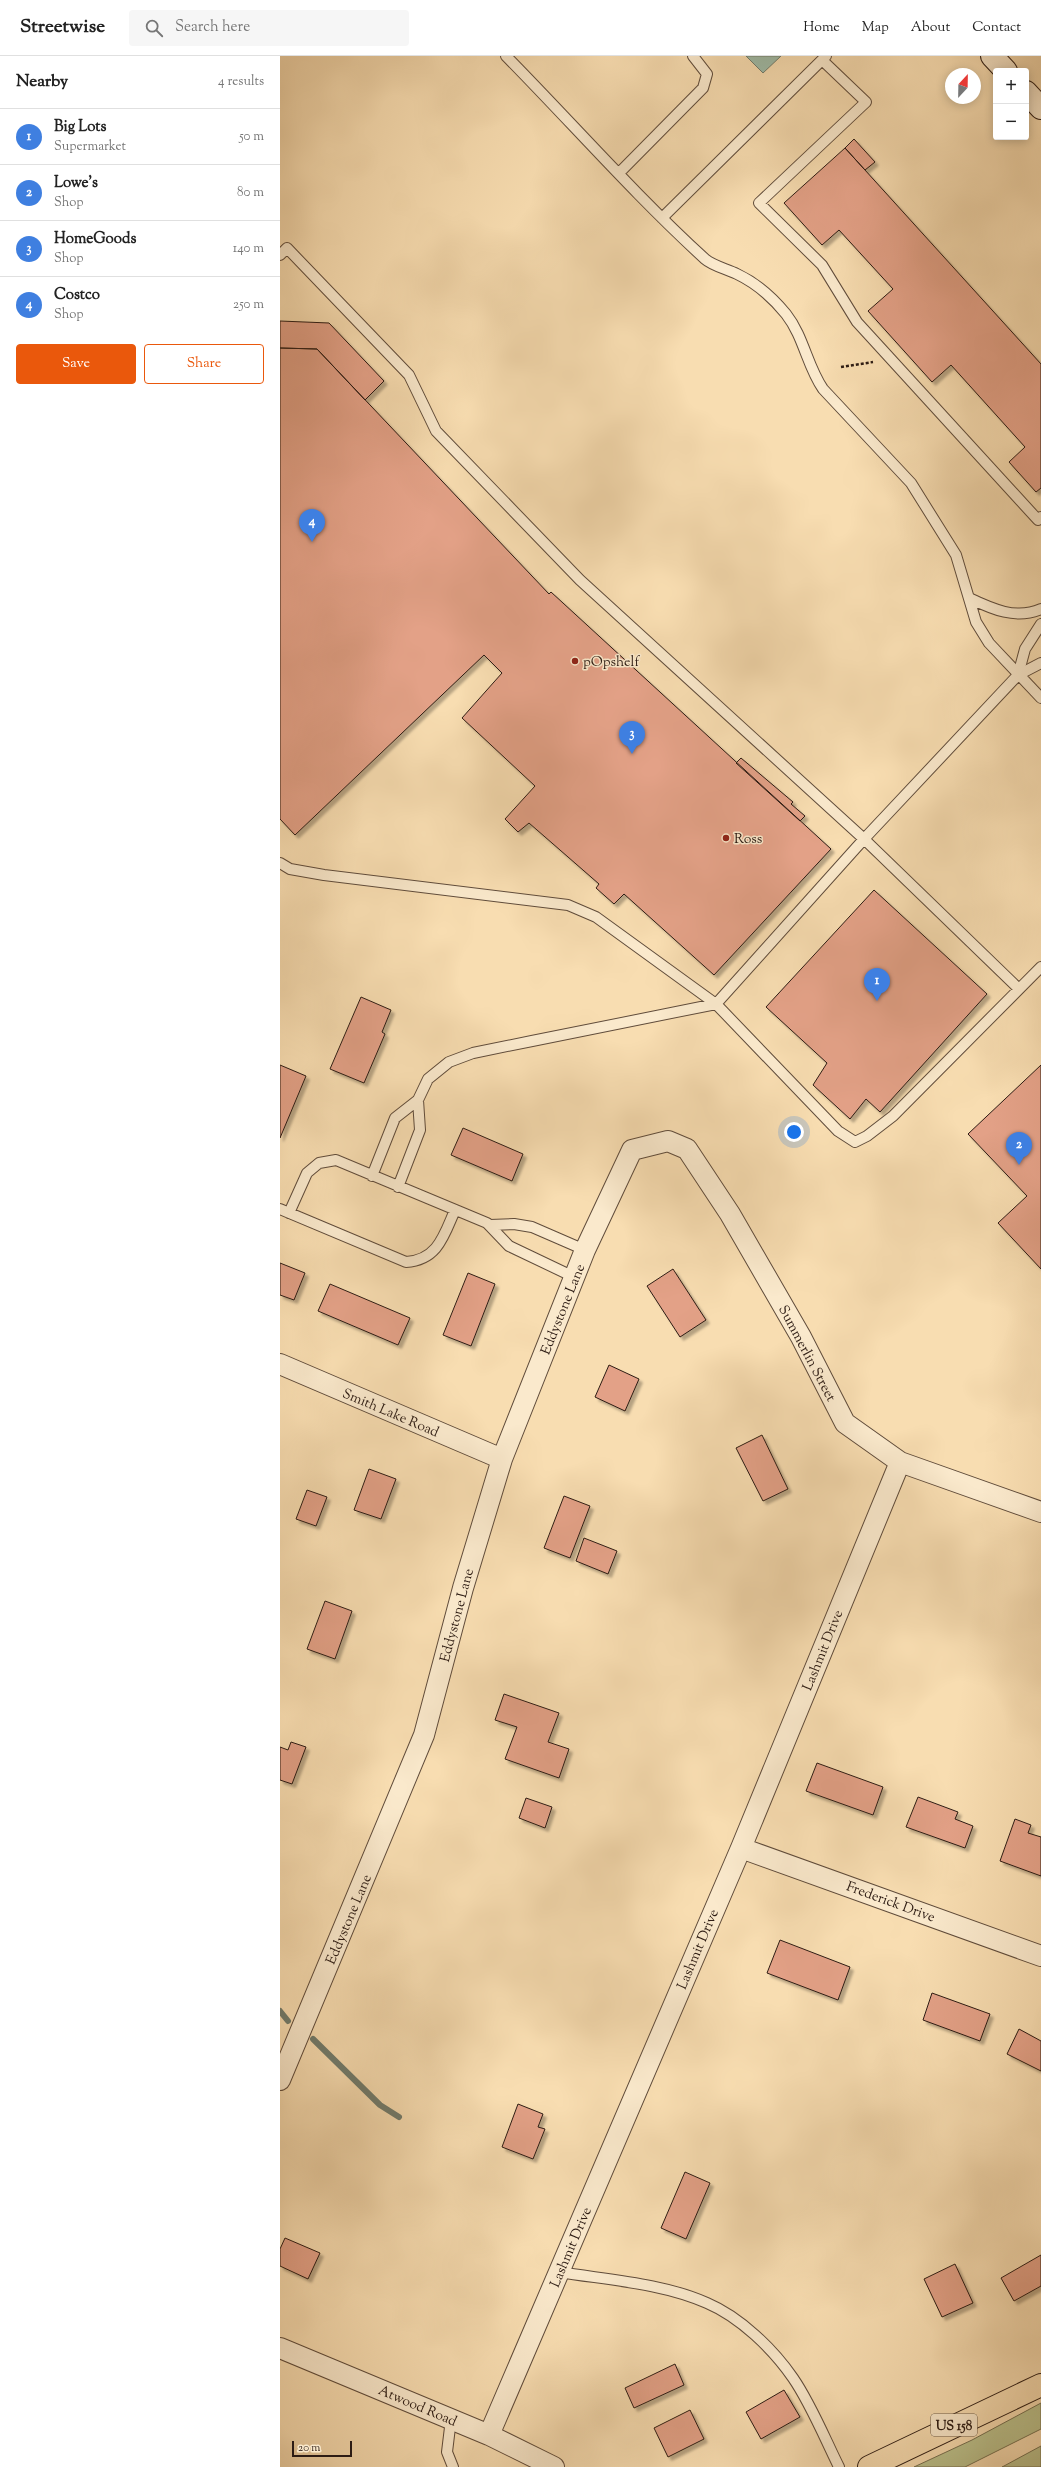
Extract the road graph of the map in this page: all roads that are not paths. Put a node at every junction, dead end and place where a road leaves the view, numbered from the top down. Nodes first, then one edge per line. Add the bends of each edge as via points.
1 (693, 56) edge
2 (992, 56) edge
3 (510, 57) edge
4 (824, 58) edge
5 (1003, 68) edge
6 (1029, 95) edge
7 (1041, 108) edge
8 (619, 173) junction
9 (662, 218) junction
10 (280, 255) edge
11 (1041, 517) edge
12 (969, 598) junction
13 (1041, 609) edge
14 (1041, 624) edge
15 (1041, 663) edge
16 (1018, 675) junction
17 (1041, 698) edge
18 (864, 839) junction
19 (280, 863) edge
20 (1041, 967) edge
21 (1019, 989) junction
22 (716, 1004) junction
23 (418, 1100) junction
24 (632, 1150) joint
25 (372, 1176) junction
26 (398, 1187) junction
27 (455, 1210) junction
28 (285, 1211) edge
29 (490, 1225) junction
30 (585, 1250) junction
31 (574, 1277) junction
32 (280, 1364) edge
33 (502, 1459) junction
34 (900, 1462) junction
35 (1041, 1512) edge
36 (741, 1848) junction
37 (1041, 1956) edge
38 (280, 2080) edge
39 (560, 2272) junction
40 (280, 2348) edge
41 (1041, 2385) edge
42 (451, 2419) junction
43 (489, 2435) junction
44 (453, 2467) edge
45 (554, 2467) edge
46 (839, 2467) edge
47 (869, 2467) edge

1 - 8 lane via 707,74 703,88
2 - 5 main road
3 - 8 lane
4 - 9 lane
4 - 11 lane via 866,102 759,203 822,265 861,327 1038,520
6 - 7 main road
8 - 9 lane
9 - 12 lane via 706,261 738,274 768,294 786,314 800,337 812,373 823,389 911,483 932,514 956,555
10 - 18 lane via 287,248 409,375 436,431 580,580
12 - 13 lane via 992,609 1012,614
12 - 16 lane via 976,622 989,643
14 - 16 lane via 1025,649
15 - 16 lane
16 - 17 lane
16 - 18 lane
18 - 21 lane
18 - 22 lane
19 - 22 lane via 290,869 324,876 568,905 596,917
20 - 21 lane
21 - 22 lane via 893,1116 855,1142 838,1131
22 - 23 lane via 473,1054 449,1062 428,1079
23 - 25 lane via 395,1118
23 - 26 lane via 420,1130
24 - 30 street, Eddystone Lane
24 - 34 street, Summerlin Street via 668,1141 687,1149 730,1214 801,1337 845,1422
25 - 26 lane
25 - 28 lane via 336,1160 319,1163 307,1173
26 - 27 lane
27 - 28 lane via 442,1241 432,1252 420,1261 406,1262
27 - 29 lane
29 - 30 lane via 514,1224 532,1227
29 - 31 lane via 509,1246
30 - 31 street, Eddystone Lane
31 - 33 street, Eddystone Lane
32 - 33 street, Smith Lake Road
33 - 38 street, Eddystone Lane via 463,1588 424,1735
34 - 35 street, Summerlin Street
34 - 36 street, Lashmit Drive
36 - 37 street, Frederick Drive
36 - 39 street, Lashmit Drive
39 - 43 street, Lashmit Drive
39 - 46 lane via 675,2292 708,2304 737,2322 767,2347 793,2379
40 - 42 street, Atwood Road
41 - 47 main road, US 158
42 - 43 street, Atwood Road
42 - 44 lane via 447,2452
43 - 45 street, Atwood Road

